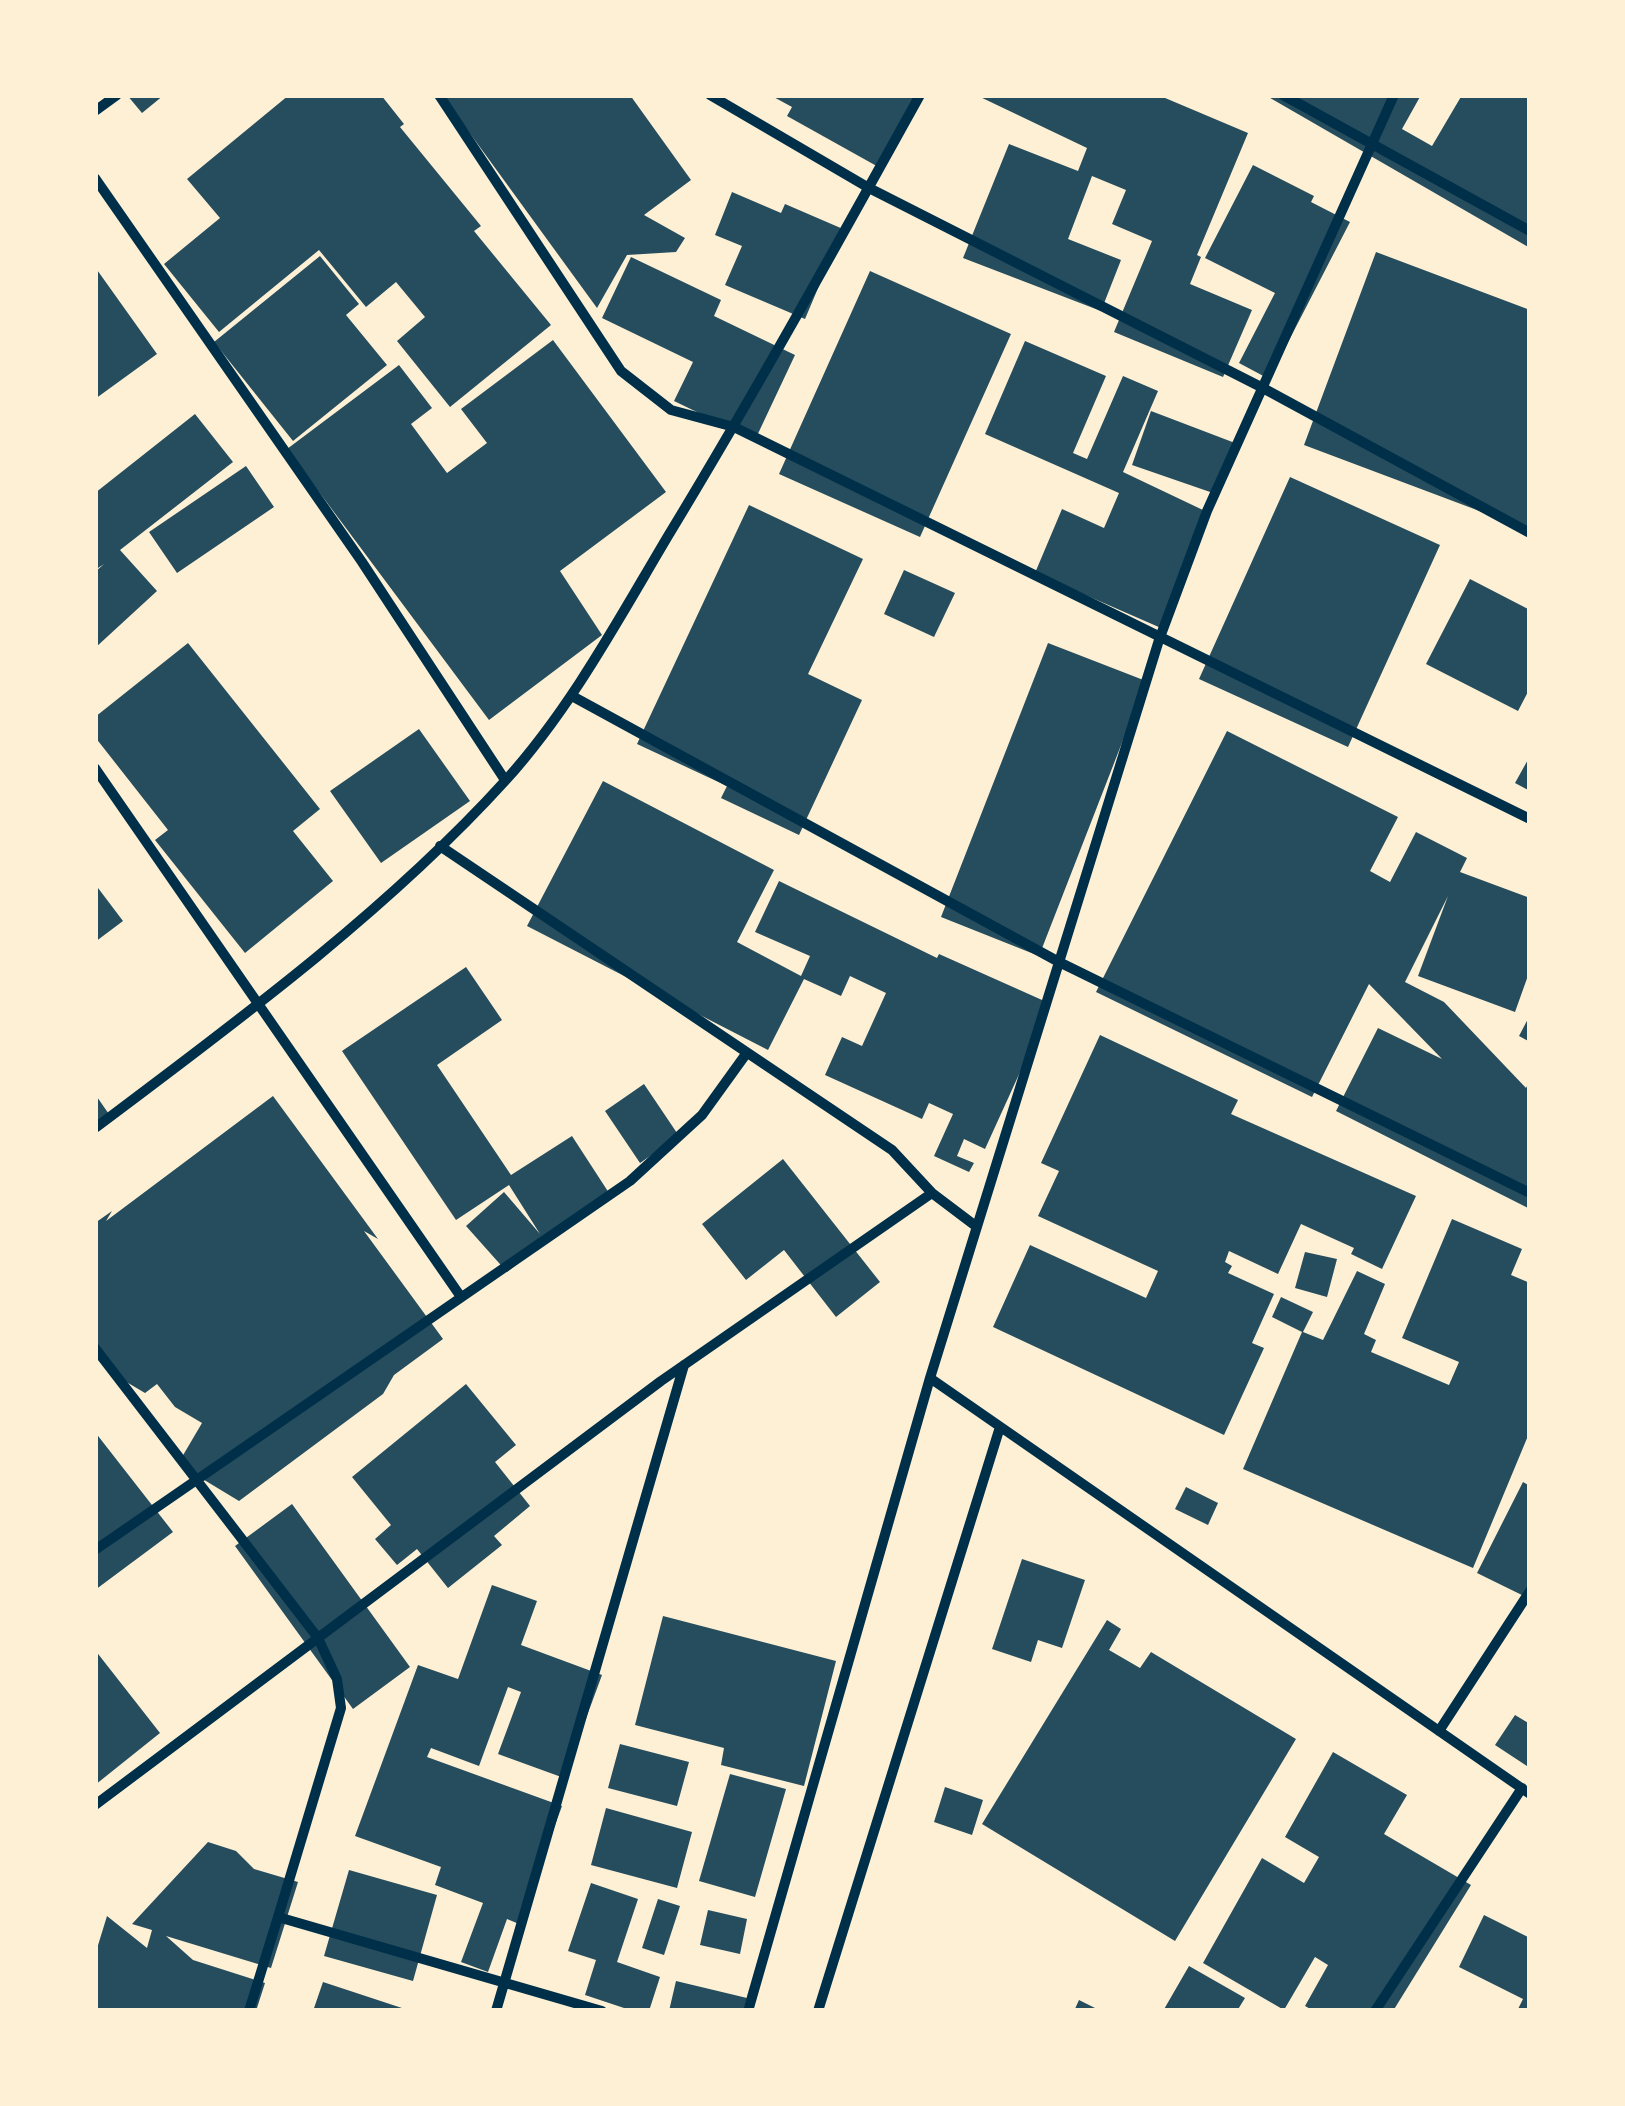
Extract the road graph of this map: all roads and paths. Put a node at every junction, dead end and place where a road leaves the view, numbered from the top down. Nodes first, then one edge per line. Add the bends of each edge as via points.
1 (117, 95) edge
2 (439, 95) edge
3 (710, 95) edge
4 (920, 95) edge
5 (1283, 95) edge
6 (1394, 95) edge
7 (95, 111) edge
8 (1369, 144) junction
9 (95, 178) edge
10 (868, 188) junction
11 (1530, 231) edge
12 (1261, 387) junction
13 (734, 427) junction
14 (1530, 532) edge
15 (1159, 640) junction
16 (572, 696) junction
17 (95, 768) edge
18 (506, 780) junction
19 (1530, 819) edge
20 (440, 846) junction
21 (1058, 962) junction
22 (260, 1004) junction
23 (746, 1054) junction
24 (95, 1128) edge
25 (932, 1192) junction
26 (1530, 1193) edge
27 (977, 1226) junction
28 (462, 1296) junction
29 (95, 1348) edge
30 (684, 1365) junction
31 (930, 1378) junction
32 (1000, 1427) junction
33 (196, 1477) junction
34 (95, 1550) edge
35 (1530, 1591) edge
36 (318, 1638) junction
37 (1440, 1731) junction
38 (1526, 1791) edge
39 (95, 1805) edge
40 (278, 1917) junction
41 (504, 1984) junction
42 (250, 2011) edge
43 (496, 2011) edge
44 (602, 2011) edge
45 (748, 2011) edge
46 (818, 2011) edge
47 (1375, 2011) edge

1 - 7 street
2 - 13 street via 621,371 671,410
3 - 10 street
4 - 10 street
5 - 8 street
6 - 8 street
8 - 11 street
8 - 12 street
9 - 18 street
10 - 12 street
10 - 13 street
12 - 14 street
12 - 15 street
13 - 15 street
13 - 16 street
15 - 19 street
15 - 21 street
16 - 18 street
16 - 21 street
17 - 22 street
18 - 20 street
20 - 22 street
20 - 23 street
21 - 26 street
21 - 27 street
22 - 24 street
22 - 28 street
23 - 25 street via 892,1150
23 - 28 street via 702,1115 630,1182
25 - 27 street
25 - 30 street
27 - 31 street
28 - 33 street
29 - 33 street
30 - 36 street
30 - 41 street
31 - 32 street
31 - 45 street
32 - 37 street
32 - 46 street
33 - 34 street
33 - 36 street
35 - 37 street
36 - 39 street
36 - 40 street via 337,1679 340,1708
37 - 38 street
38 - 47 street
40 - 41 street
40 - 42 street
41 - 43 street
41 - 44 street

